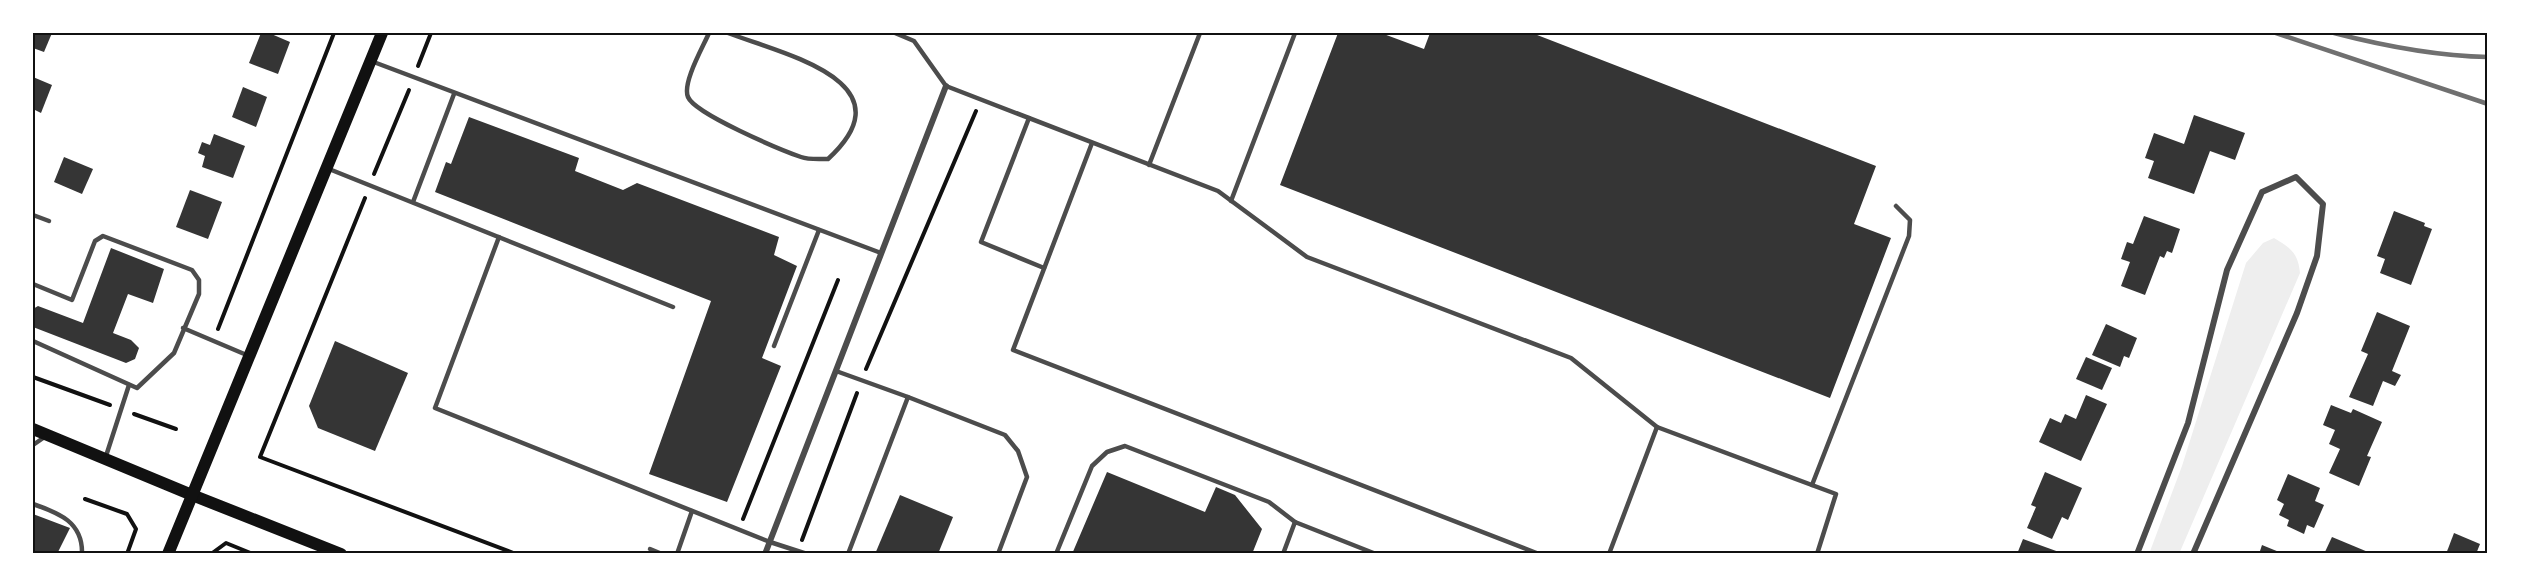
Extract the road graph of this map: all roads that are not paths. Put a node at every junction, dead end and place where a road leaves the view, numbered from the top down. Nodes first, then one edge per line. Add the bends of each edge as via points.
1 (382, 33) edge
2 (709, 33) edge
3 (728, 33) edge
4 (895, 33) edge
5 (1200, 33) edge
6 (1295, 33) edge
7 (371, 61) junction
8 (946, 86) junction
9 (454, 94) junction
10 (1029, 118) junction
11 (1092, 142) junction
12 (1149, 165) junction
13 (326, 168) junction
14 (1231, 201) junction
15 (412, 202) junction
16 (1896, 206) dead end
17 (33, 215) edge
18 (49, 221) dead end
19 (819, 230) junction
20 (499, 237) junction
21 (881, 253) junction
22 (1044, 268) junction
23 (33, 284) edge
24 (673, 307) dead end
25 (183, 328) junction
26 (33, 341) edge
27 (774, 346) dead end
28 (249, 356) junction
29 (836, 371) junction
30 (129, 385) junction
31 (909, 397) junction
32 (1657, 427) junction
33 (33, 429) edge
34 (48, 435) junction
35 (33, 445) edge
36 (105, 458) junction
37 (1812, 485) junction
38 (192, 495) junction
39 (33, 504) edge
40 (692, 511) junction
41 (1295, 522) junction
42 (770, 542) junction
43 (650, 549) dead end
44 (82, 554) edge
45 (168, 554) edge
46 (341, 554) edge
47 (662, 554) edge
48 (677, 554) edge
49 (765, 554) edge
50 (807, 554) edge
51 (848, 554) edge
52 (998, 554) edge
53 (1056, 554) edge
54 (1283, 554) edge
55 (1376, 554) edge
56 (1539, 554) edge
57 (1609, 554) edge
58 (1817, 554) edge
59 (2137, 554) edge
60 (2193, 554) edge

1 - 7 main road
2 - 3 lane via 687,86 687,96 694,105 803,158 828,159 843,145 855,125 856,105 846,87 826,71
4 - 8 lane via 914,41
5 - 12 lane
6 - 14 lane
7 - 9 lane
7 - 13 main road
8 - 10 lane
8 - 21 street
9 - 15 lane
9 - 19 lane
10 - 11 lane
10 - 22 lane via 981,242
11 - 12 lane
11 - 22 lane
12 - 14 lane via 1218,191
13 - 15 lane
13 - 28 main road
14 - 32 lane via 1306,257 1572,358
15 - 20 lane
16 - 37 lane via 1910,220 1909,236
17 - 18 lane
19 - 21 lane
19 - 27 lane
20 - 24 lane
20 - 40 lane via 435,408
21 - 29 street
22 - 56 lane via 1013,350
23 - 25 lane via 72,300 95,241 103,236 192,270 199,280 199,294
25 - 28 lane
25 - 30 lane via 174,353 137,388
26 - 30 lane
28 - 38 main road
29 - 31 lane
29 - 42 street
30 - 36 lane
31 - 51 lane
31 - 52 lane via 1005,435 1018,451 1027,477
32 - 37 lane
32 - 57 lane
33 - 34 main road
34 - 35 lane
34 - 36 main road
36 - 38 main road
37 - 58 lane via 1836,494
38 - 45 main road
38 - 46 main road
39 - 44 lane via 67,518 83,545
40 - 42 lane
40 - 48 lane
41 - 53 lane via 1269,502 1125,446 1107,452 1092,466
41 - 54 lane
41 - 55 lane
42 - 49 street
42 - 50 lane
43 - 47 lane
59 - 60 street via 2188,423 2227,270 2262,192 2296,177 2323,204 2317,256 2298,313

